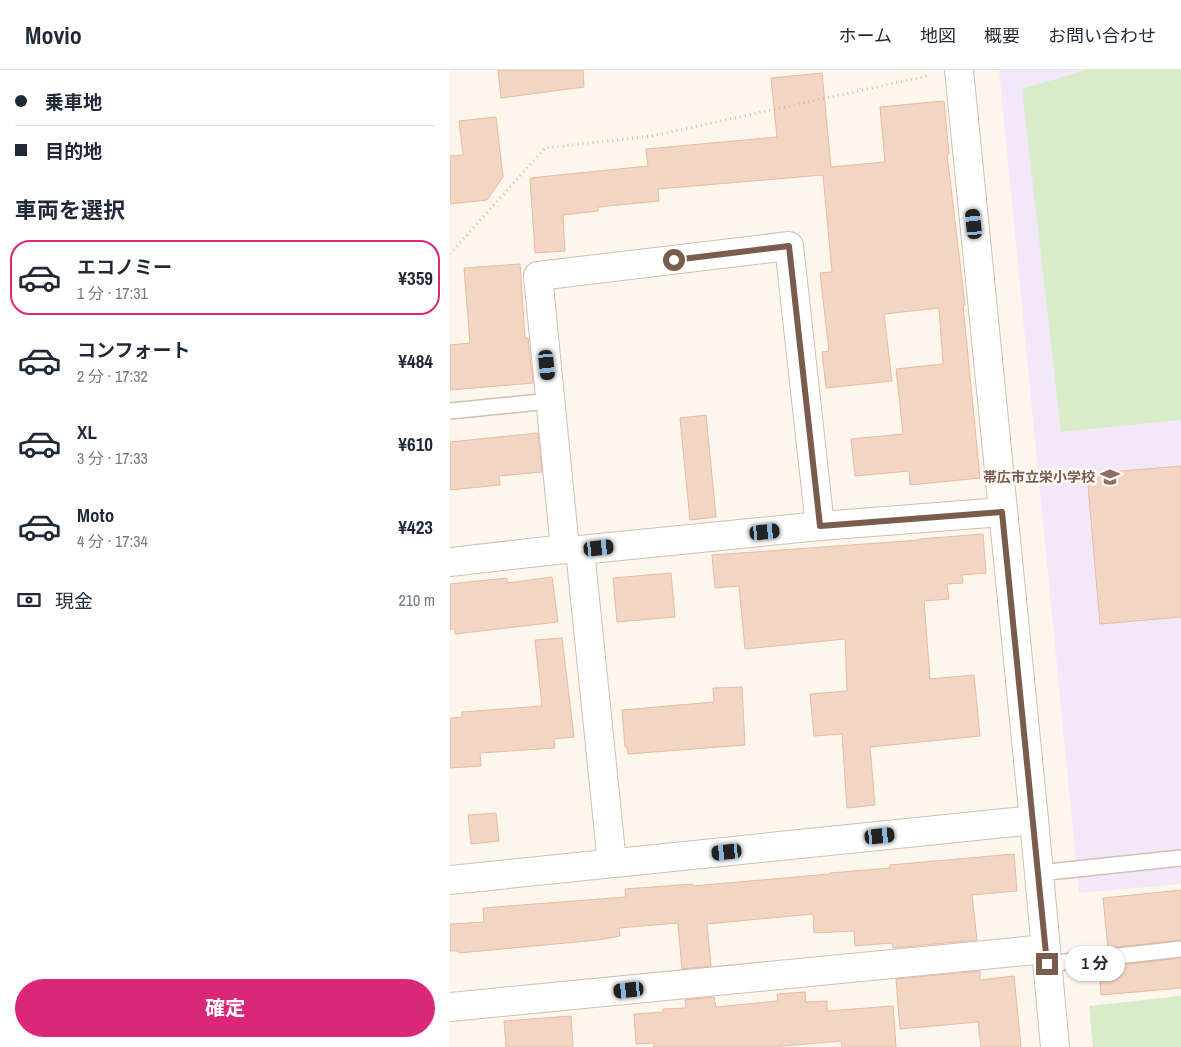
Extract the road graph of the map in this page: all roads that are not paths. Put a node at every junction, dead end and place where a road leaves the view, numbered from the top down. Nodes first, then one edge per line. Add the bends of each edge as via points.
1 (958, 70) edge
2 (550, 401) junction
3 (450, 411) edge
4 (1002, 512) junction
5 (820, 526) junction
6 (573, 550) junction
7 (450, 562) edge
8 (1034, 820) junction
9 (1181, 858) edge
10 (612, 863) junction
11 (1038, 873) junction
12 (450, 880) edge
13 (1181, 949) edge
14 (1046, 957) junction
15 (450, 1007) edge
16 (1055, 1047) edge

1 - 4 street
2 - 3 lane
2 - 5 street via 538,276 789,246
2 - 6 street
4 - 5 street
4 - 8 street
5 - 6 street
6 - 7 street
6 - 10 street
8 - 10 street
8 - 11 street
9 - 11 lane
10 - 12 street
11 - 14 street
13 - 14 lane
14 - 15 street
14 - 16 street

